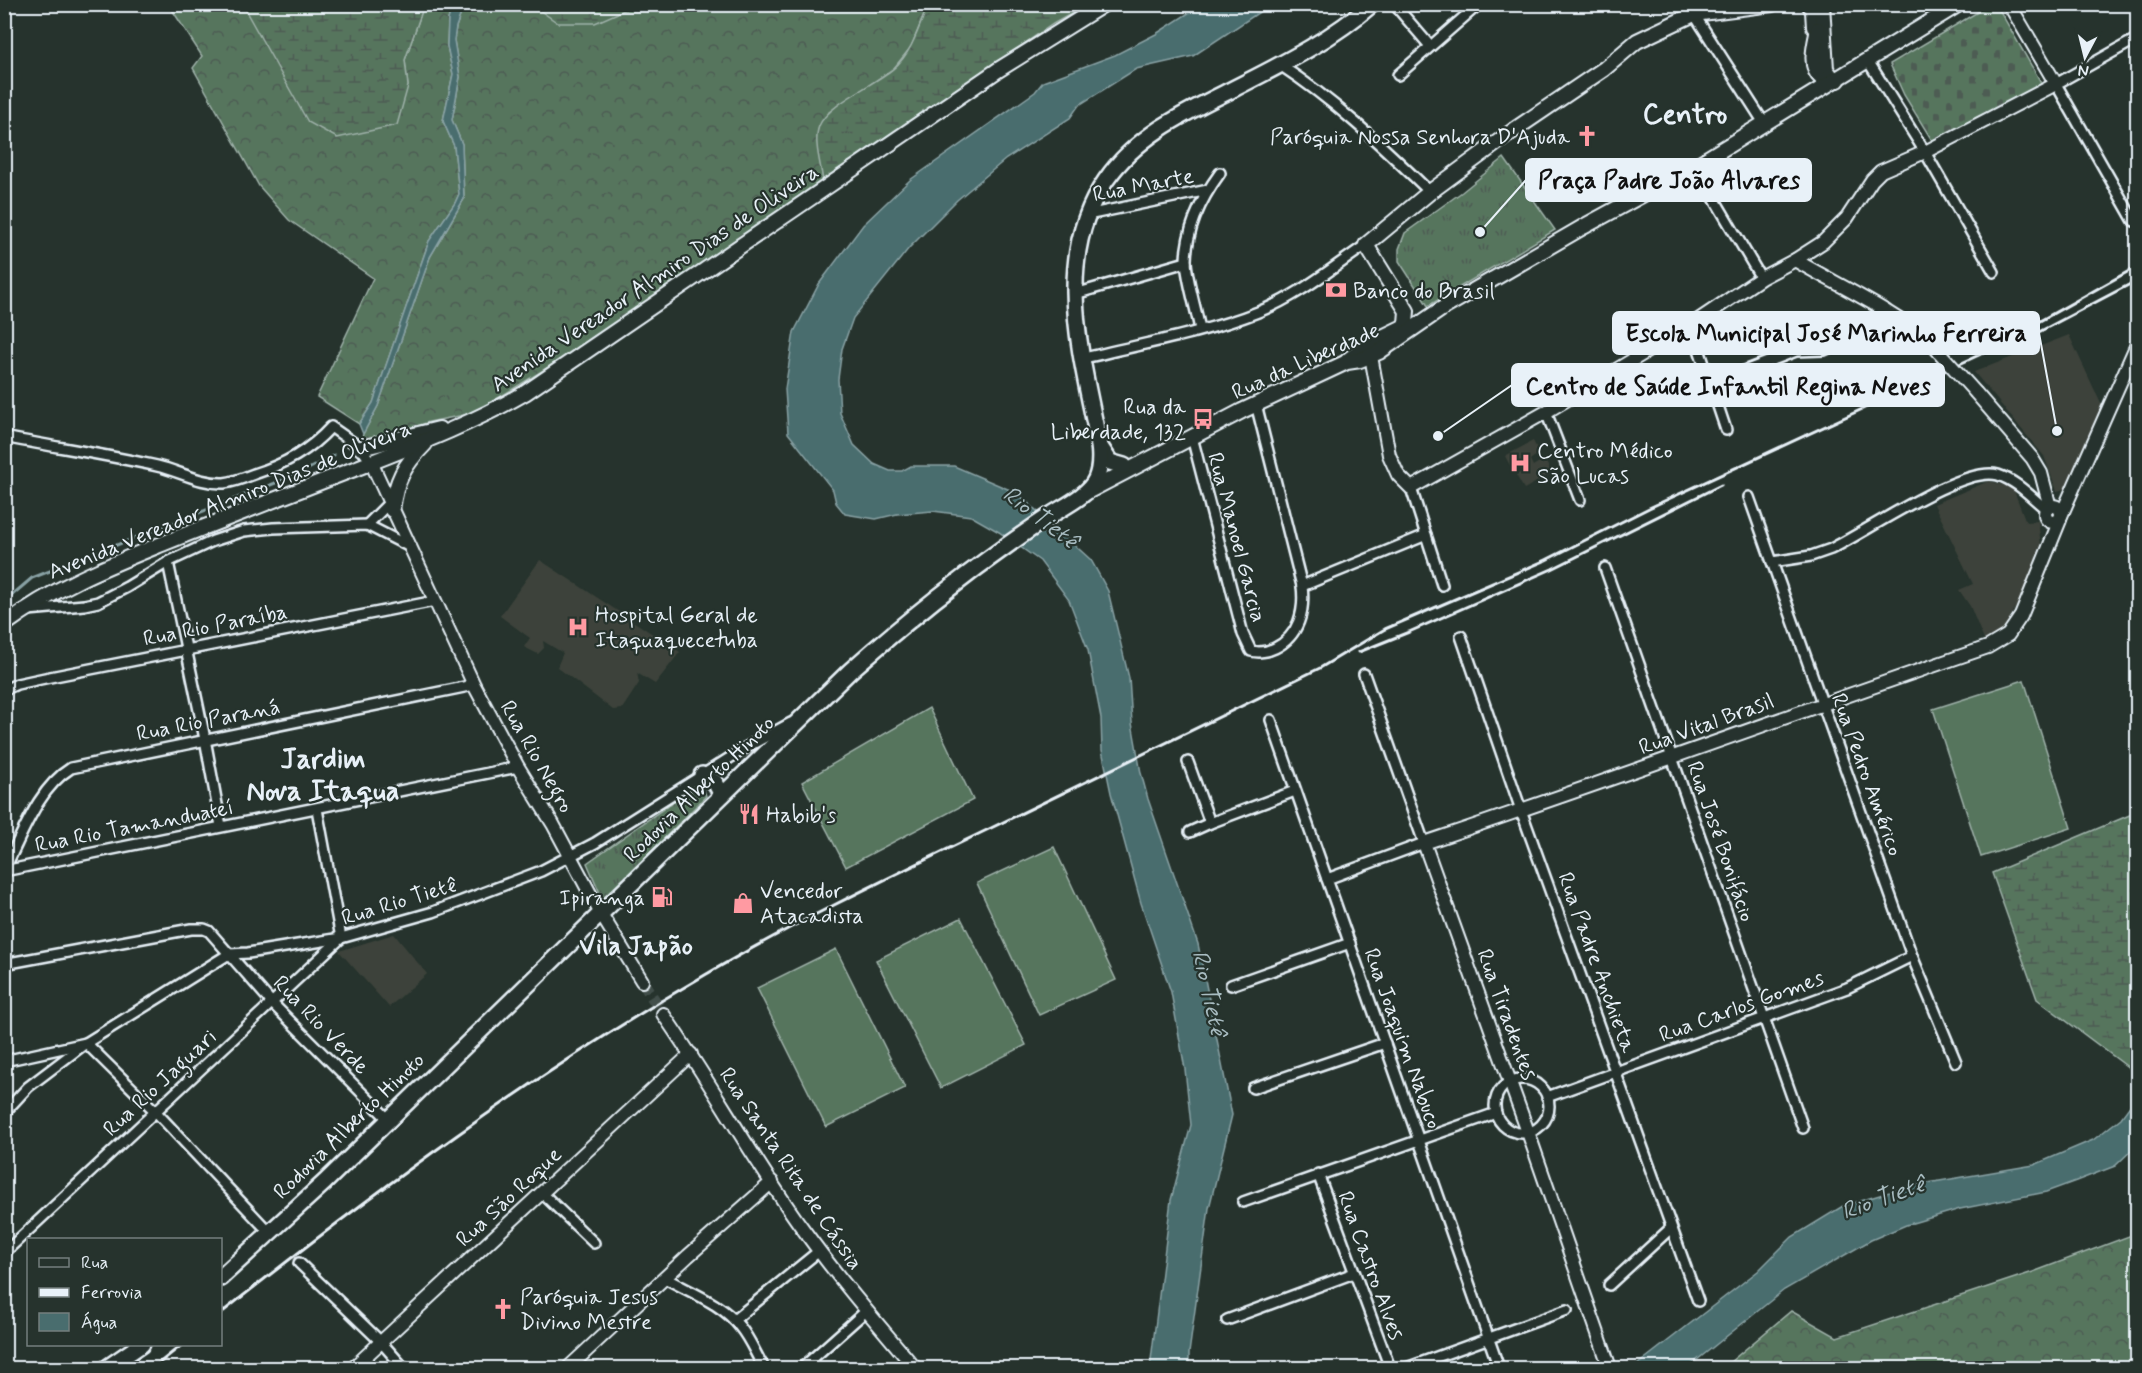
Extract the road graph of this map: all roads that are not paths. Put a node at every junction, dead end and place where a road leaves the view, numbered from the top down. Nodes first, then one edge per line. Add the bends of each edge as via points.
1 (1104, 4) edge
2 (1372, 4) edge
3 (1394, 4) edge
4 (1479, 4) edge
5 (1772, 4) edge
6 (1809, 4) edge
7 (1822, 4) edge
8 (1959, 4) edge
9 (2009, 4) edge
10 (1694, 9) edge
11 (2138, 38) edge
12 (1430, 46) junction
13 (1815, 47) junction
14 (1868, 61) junction
15 (1280, 65) junction
16 (1398, 75) dead end
17 (1821, 78) junction
18 (1838, 80) junction
19 (2056, 84) junction
20 (1812, 94) junction
21 (1764, 123) junction
22 (1925, 152) junction
23 (1695, 166) junction
24 (1220, 174) dead end
25 (1208, 190) junction
26 (1430, 192) junction
27 (1086, 215) junction
28 (2134, 221) dead end
29 (1366, 245) junction
30 (1796, 260) junction
31 (1186, 262) junction
32 (1994, 272) dead end
33 (1761, 278) junction
34 (1075, 294) junction
35 (1440, 310) junction
36 (1886, 310) junction
37 (1407, 311) junction
38 (1691, 325) junction
39 (1200, 330) junction
40 (1396, 330) junction
41 (2138, 342) edge
42 (1371, 356) junction
43 (1081, 358) junction
44 (1347, 362) junction
45 (1711, 384) junction
46 (1256, 404) junction
47 (1546, 412) junction
48 (476, 419) junction
49 (1726, 430) dead end
50 (4, 437) edge
51 (1192, 437) junction
52 (428, 441) junction
53 (1098, 444) junction
54 (361, 448) junction
55 (1164, 451) junction
56 (371, 462) junction
57 (1124, 466) junction
58 (1097, 477) junction
59 (1411, 488) junction
60 (1086, 493) junction
61 (1749, 497) dead end
62 (1580, 500) dead end
63 (1067, 505) junction
64 (391, 507) junction
65 (2053, 513) junction
66 (367, 525) junction
67 (1426, 535) junction
68 (408, 546) junction
69 (168, 562) junction
70 (1772, 562) junction
71 (1605, 568) dead end
72 (1442, 585) dead end
73 (1302, 586) junction
74 (435, 601) junction
75 (23, 611) junction
76 (4, 624) edge
77 (1461, 636) dead end
78 (187, 650) junction
79 (1364, 674) dead end
80 (474, 685) junction
81 (4, 690) edge
82 (1822, 703) junction
83 (809, 712) junction
84 (1271, 720) dead end
85 (205, 739) junction
86 (1672, 758) junction
87 (1188, 762) dead end
88 (518, 767) junction
89 (702, 775) junction
90 (1295, 791) junction
91 (722, 795) junction
92 (317, 809) junction
93 (1521, 810) junction
94 (1210, 823) junction
95 (221, 826) junction
96 (1190, 832) dead end
97 (1424, 843) junction
98 (571, 856) junction
99 (4, 871) edge
100 (1327, 879) junction
101 (601, 914) junction
102 (341, 938) junction
103 (1350, 943) junction
104 (230, 954) junction
105 (1912, 956) junction
106 (4, 964) edge
107 (642, 981) tunnel mouth
108 (1231, 986) dead end
109 (272, 1003) junction
110 (663, 1014) tunnel mouth
111 (1764, 1018) junction
112 (86, 1043) junction
113 (1385, 1043) junction
114 (691, 1054) junction
115 (4, 1061) edge
116 (1956, 1062) dead end
117 (1615, 1071) junction
118 (1510, 1081) junction
119 (1253, 1088) dead end
120 (1547, 1097) junction
121 (156, 1112) junction
122 (4, 1113) edge
123 (1496, 1113) junction
124 (388, 1119) junction
125 (1803, 1128) dead end
126 (1528, 1132) junction
127 (1420, 1140) junction
128 (1318, 1174) junction
129 (772, 1182) junction
130 (542, 1193) junction
131 (1243, 1202) dead end
132 (1671, 1228) junction
133 (270, 1233) junction
134 (594, 1243) dead end
135 (819, 1251) junction
136 (4, 1253) edge
137 (299, 1263) dead end
138 (1354, 1273) junction
139 (222, 1276) edge
140 (665, 1278) junction
141 (1609, 1285) dead end
142 (1698, 1301) dead end
143 (1567, 1310) dead end
144 (866, 1311) junction
145 (734, 1320) junction
146 (1227, 1320) dead end
147 (1490, 1339) junction
148 (381, 1342) junction
149 (139, 1346) edge
150 (1610, 1367) edge
151 (107, 1368) edge
152 (353, 1368) edge
153 (404, 1368) edge
154 (568, 1368) edge
155 (764, 1368) edge
156 (802, 1368) edge
157 (915, 1368) edge
158 (1390, 1368) edge
159 (1406, 1368) edge
160 (1499, 1368) edge

1 - 48 main road, Avenida Vereador Almiro Dias de Oliveira via 998,69 525,393
2 - 15 main road via 1329,38
3 - 12 street
4 - 12 street
5 - 10 main road
6 - 13 main road via 1813,10
7 - 13 main road
7 - 18 main road via 1826,69
8 - 14 main road, Rua da Liberdade
9 - 19 street
10 - 21 street
10 - 26 main road via 1637,41 1604,69
11 - 19 street
12 - 16 street
13 - 17 main road via 1815,71
14 - 18 main road, Rua da Liberdade
14 - 22 street
15 - 26 street via 1350,116
15 - 27 main road via 1156,130 1117,165
17 - 18 main road
17 - 20 main road
18 - 20 main road, Rua da Liberdade
19 - 22 street
19 - 28 street
20 - 21 main road, Rua da Liberdade
21 - 23 main road, Rua da Liberdade
22 - 30 street via 1881,171 1836,231
22 - 32 street
23 - 33 street
23 - 35 main road, Rua da Liberdade
24 - 25 street
25 - 27 street, Rua Marte
25 - 31 street via 1193,223
26 - 29 main road
27 - 34 main road via 1077,252
29 - 37 main road
29 - 39 street via 1274,305
30 - 33 street
30 - 36 street
31 - 34 street
31 - 39 street
33 - 38 street
34 - 43 main road
35 - 37 main road via 1422,315
35 - 42 main road, Rua da Liberdade
36 - 45 street via 1824,350 1796,351
36 - 65 street, bridge via 1931,343 2032,458 2041,473
37 - 40 main road via 1406,323
38 - 45 street
38 - 47 street
39 - 43 street
40 - 42 main road via 1376,346
40 - 44 main road via 1370,343
41 - 65 street, Rua Vital Brasil via 2073,490
42 - 44 main road, Rua da Liberdade
42 - 59 street via 1389,455 1398,475
43 - 53 main road
44 - 46 main road, Rua da Liberdade
45 - 49 street
46 - 51 main road, Rua da Liberdade
46 - 73 street
47 - 59 street
47 - 62 street
48 - 52 main road, Avenida Vereador Almiro Dias de Oliveira
48 - 54 main road
50 - 54 street via 142,463 216,483 234,481 285,463 310,448 331,427
51 - 55 main road, Rua da Liberdade
51 - 73 street, Rua Manoel Garcia via 1251,651 1264,652 1283,644 1292,635 1303,610
52 - 56 main road, Avenida Vereador Almiro Dias de Oliveira
52 - 64 main road via 401,472
53 - 57 main road via 1110,462
53 - 58 main road
54 - 56 street
55 - 57 main road, Rua da Liberdade
55 - 60 main road, Rua da Liberdade
56 - 64 street, Rua Rio Negro
56 - 75 main road, Avenida Vereador Almiro Dias de Oliveira via 83,576
57 - 58 main road, Rua da Liberdade
58 - 60 main road, Rodovia Alberto Hinoto
58 - 63 main road, Rodovia Alberto Hinoto
59 - 67 street
60 - 63 main road, Rodovia Alberto Hinoto
61 - 70 street, Rua Pedro Américo
63 - 83 main road, Rodovia Alberto Hinoto via 995,553 900,627
64 - 66 street
64 - 68 street, Rua Rio Negro
65 - 70 street via 2011,481 1995,474 1976,476 1953,483 1831,549
65 - 82 street, Rua Vital Brasil via 2049,549 2021,616 2008,635 1988,647
66 - 68 street
66 - 69 street via 244,531
67 - 72 street
67 - 73 street
68 - 74 street, Rua Rio Negro
69 - 75 street via 98,602
69 - 78 street
70 - 82 street, Rua Pedro Américo
71 - 86 street, Rua José Bonifácio
74 - 78 street, Rua Rio Paraíba
74 - 80 street, Rua Rio Negro
75 - 76 main road, Avenida Vereador Almiro Dias de Oliveira
77 - 93 street, Rua Padre Anchieta
78 - 81 street, Rua Rio Paraíba via 17,684
78 - 85 street
79 - 97 street, Rua Tiradentes
80 - 85 street, Rua Rio Paraná
80 - 88 street, Rua Rio Negro
82 - 86 street, Rua Vital Brasil
82 - 105 street, Rua Pedro Américo
83 - 89 street, Rua Rio Tietê
83 - 91 main road, Rodovia Alberto Hinoto
84 - 90 street, Rua Joaquim Nabuco
85 - 95 street
85 - 99 street, Rua Rio Paraná via 83,764 62,773 46,791
86 - 93 street, Rua Vital Brasil
86 - 111 street, Rua José Bonifácio
87 - 94 street
88 - 92 street, Rua Rio Tamanduateí
88 - 98 street, Rua Rio Negro
89 - 91 main road via 715,782
89 - 98 street, Rua Rio Tietê
90 - 94 street
90 - 100 street, Rua Joaquim Nabuco
91 - 101 main road, Rodovia Alberto Hinoto
92 - 95 street, Rua Rio Tamanduateí
92 - 102 street
93 - 97 street, Rua Vital Brasil
93 - 117 street, Rua Padre Anchieta
94 - 96 street
95 - 99 street, Rua Rio Tamanduateí
97 - 100 street, Rua Vital Brasil
97 - 118 street, Rua Tiradentes
98 - 101 street, Rua Rio Negro
98 - 102 street, Rua Rio Tietê via 478,896
100 - 103 street, Rua Joaquim Nabuco
101 - 107 street, Rua Rio Negro
101 - 124 main road, Rodovia Alberto Hinoto
102 - 104 street, Rua Rio Tietê
102 - 109 street, Rua Rio Jaguari
103 - 108 street
103 - 113 street, Rua Joaquim Nabuco
104 - 106 street, Rua Rio Verde via 209,931 190,929
104 - 109 street, Rua Rio Verde
104 - 112 street, Rua Rio Tietê
105 - 111 street, Rua Carlos Gomes via 1858,984
105 - 116 street, Rua Pedro Américo
109 - 121 street, Rua Rio Jaguari
109 - 124 street, Rua Rio Verde
110 - 114 street, Rua Santa Rita de Cássia
111 - 117 street, Rua Carlos Gomes
111 - 125 street, Rua José Bonifácio
112 - 115 street
112 - 121 street
112 - 122 street, Rua Rio Tietê via 28,1087
113 - 119 street
113 - 127 street, Rua Joaquim Nabuco
114 - 129 street, Rua Santa Rita de Cássia
114 - 130 street, Rua São Roque
117 - 120 street, Rua Carlos Gomes
117 - 132 street, Rua Padre Anchieta
118 - 120 street via 1530,1080
118 - 123 street via 1500,1089
118 - 126 street, Rua Tiradentes
120 - 126 street via 1545,1120
121 - 133 street
121 - 136 street, Rua Rio Jaguari
123 - 126 street via 1506,1127
123 - 127 street
124 - 133 main road, Rodovia Alberto Hinoto
126 - 150 street, Rua Tiradentes
127 - 128 street
127 - 147 street, Rua Joaquim Nabuco
128 - 131 street
128 - 138 street, Rua Castro Alves
129 - 135 street, Rua Santa Rita de Cássia
129 - 140 street
130 - 134 street
130 - 148 street, Rua São Roque
132 - 141 street
132 - 142 street, Rua Padre Anchieta
133 - 139 main road, Rodovia Alberto Hinoto
135 - 144 street, Rua Santa Rita de Cássia
135 - 145 street
137 - 148 street
138 - 146 street
138 - 158 street, Rua Castro Alves
140 - 145 street
140 - 154 street
143 - 147 street
144 - 156 street
144 - 157 street, Rua Santa Rita de Cássia
145 - 155 street
147 - 159 street
147 - 160 street, Rua Joaquim Nabuco
148 - 152 street, Rua São Roque
148 - 153 street
149 - 151 main road

